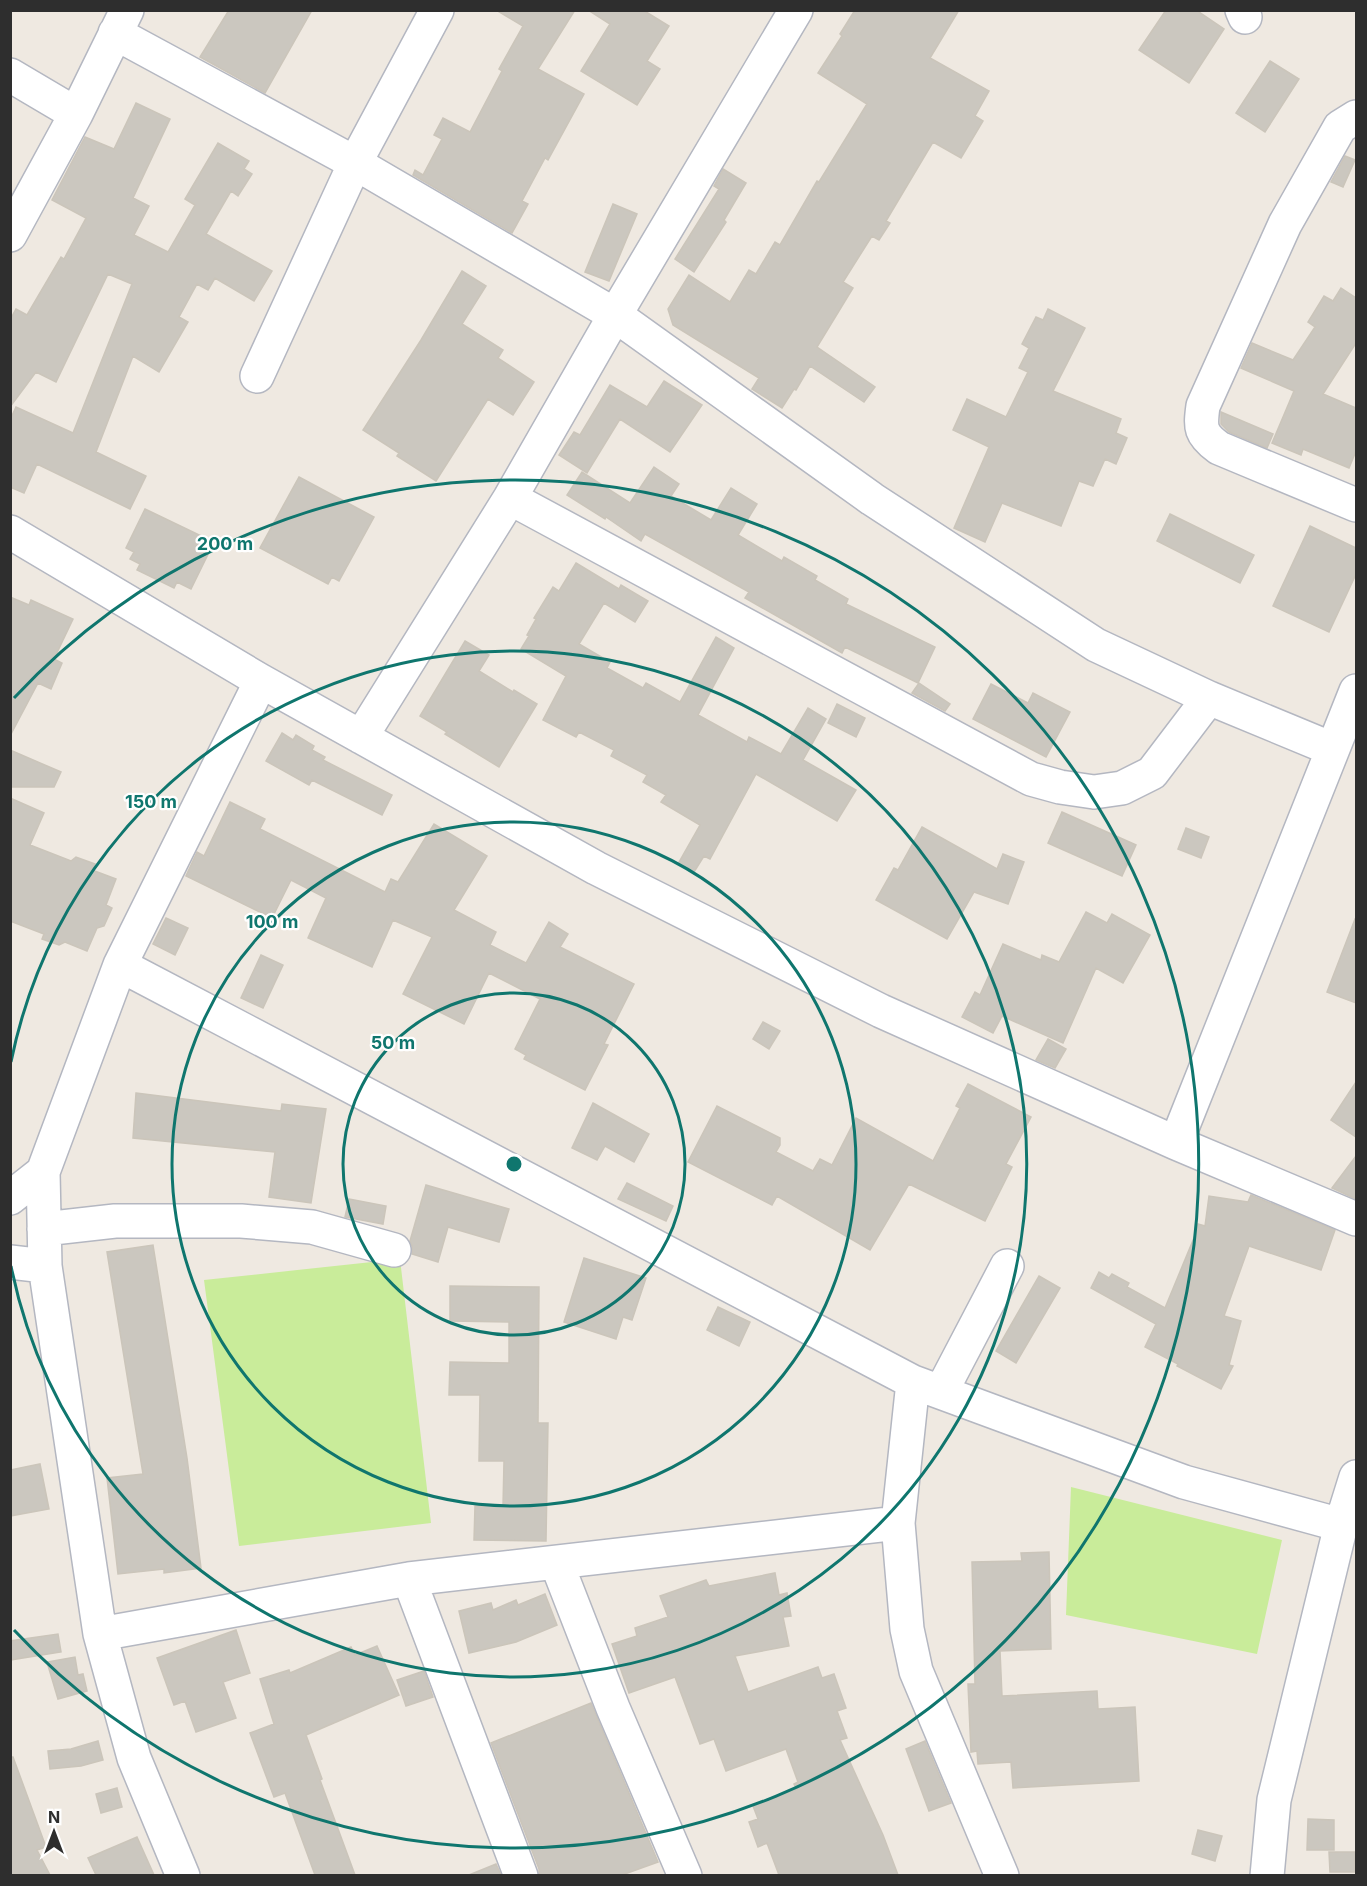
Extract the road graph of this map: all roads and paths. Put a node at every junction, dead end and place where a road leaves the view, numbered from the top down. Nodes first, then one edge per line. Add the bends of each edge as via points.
1 (437, 10) edge
2 (796, 10) edge
3 (121, 22) edge
4 (10, 75) edge
5 (76, 114) junction
6 (1356, 117) edge
7 (355, 163) junction
8 (10, 236) edge
9 (615, 315) junction
10 (256, 376) dead end
11 (510, 498) junction
12 (1356, 505) edge
13 (10, 532) edge
14 (261, 681) junction
15 (1356, 691) edge
16 (1209, 698) junction
17 (361, 737) junction
18 (1332, 750) junction
19 (120, 965) junction
20 (1176, 1143) junction
21 (43, 1172) junction
22 (10, 1198) edge
23 (1356, 1219) edge
24 (44, 1229) junction
25 (394, 1250) dead end
26 (10, 1263) edge
27 (45, 1266) junction
28 (1006, 1266) dead end
29 (927, 1387) junction
30 (1356, 1483) edge
31 (898, 1523) junction
32 (1341, 1525) junction
33 (557, 1563) junction
34 (409, 1579) junction
35 (100, 1634) junction
36 (183, 1875) edge
37 (521, 1875) edge
38 (684, 1875) edge
39 (1002, 1875) edge
40 (1267, 1875) edge

1 - 7 street
2 - 9 street
3 - 5 street
3 - 7 street
4 - 5 street
5 - 8 street
6 - 12 street via 1340,127 1285,224 1203,406 1201,423 1206,438 1219,447
7 - 9 street
7 - 10 street
9 - 11 street
9 - 16 street via 872,499 1096,645
11 - 16 street via 1031,779 1094,792 1122,788 1152,773
11 - 17 street
13 - 14 street
14 - 17 street
14 - 19 street
15 - 18 street
16 - 18 street
17 - 20 street via 596,868 880,1011
18 - 20 street
19 - 21 street
19 - 29 street
20 - 23 street
21 - 22 street
21 - 24 street
24 - 25 street via 115,1221 241,1221 312,1227
24 - 27 street
26 - 27 street
27 - 35 street
28 - 29 street
29 - 31 street
29 - 32 street via 1184,1482
30 - 32 street
31 - 33 street
31 - 39 street via 907,1629 916,1671
32 - 40 street via 1274,1800
33 - 34 street
33 - 38 street
34 - 35 street
34 - 37 street
35 - 36 street via 134,1758

